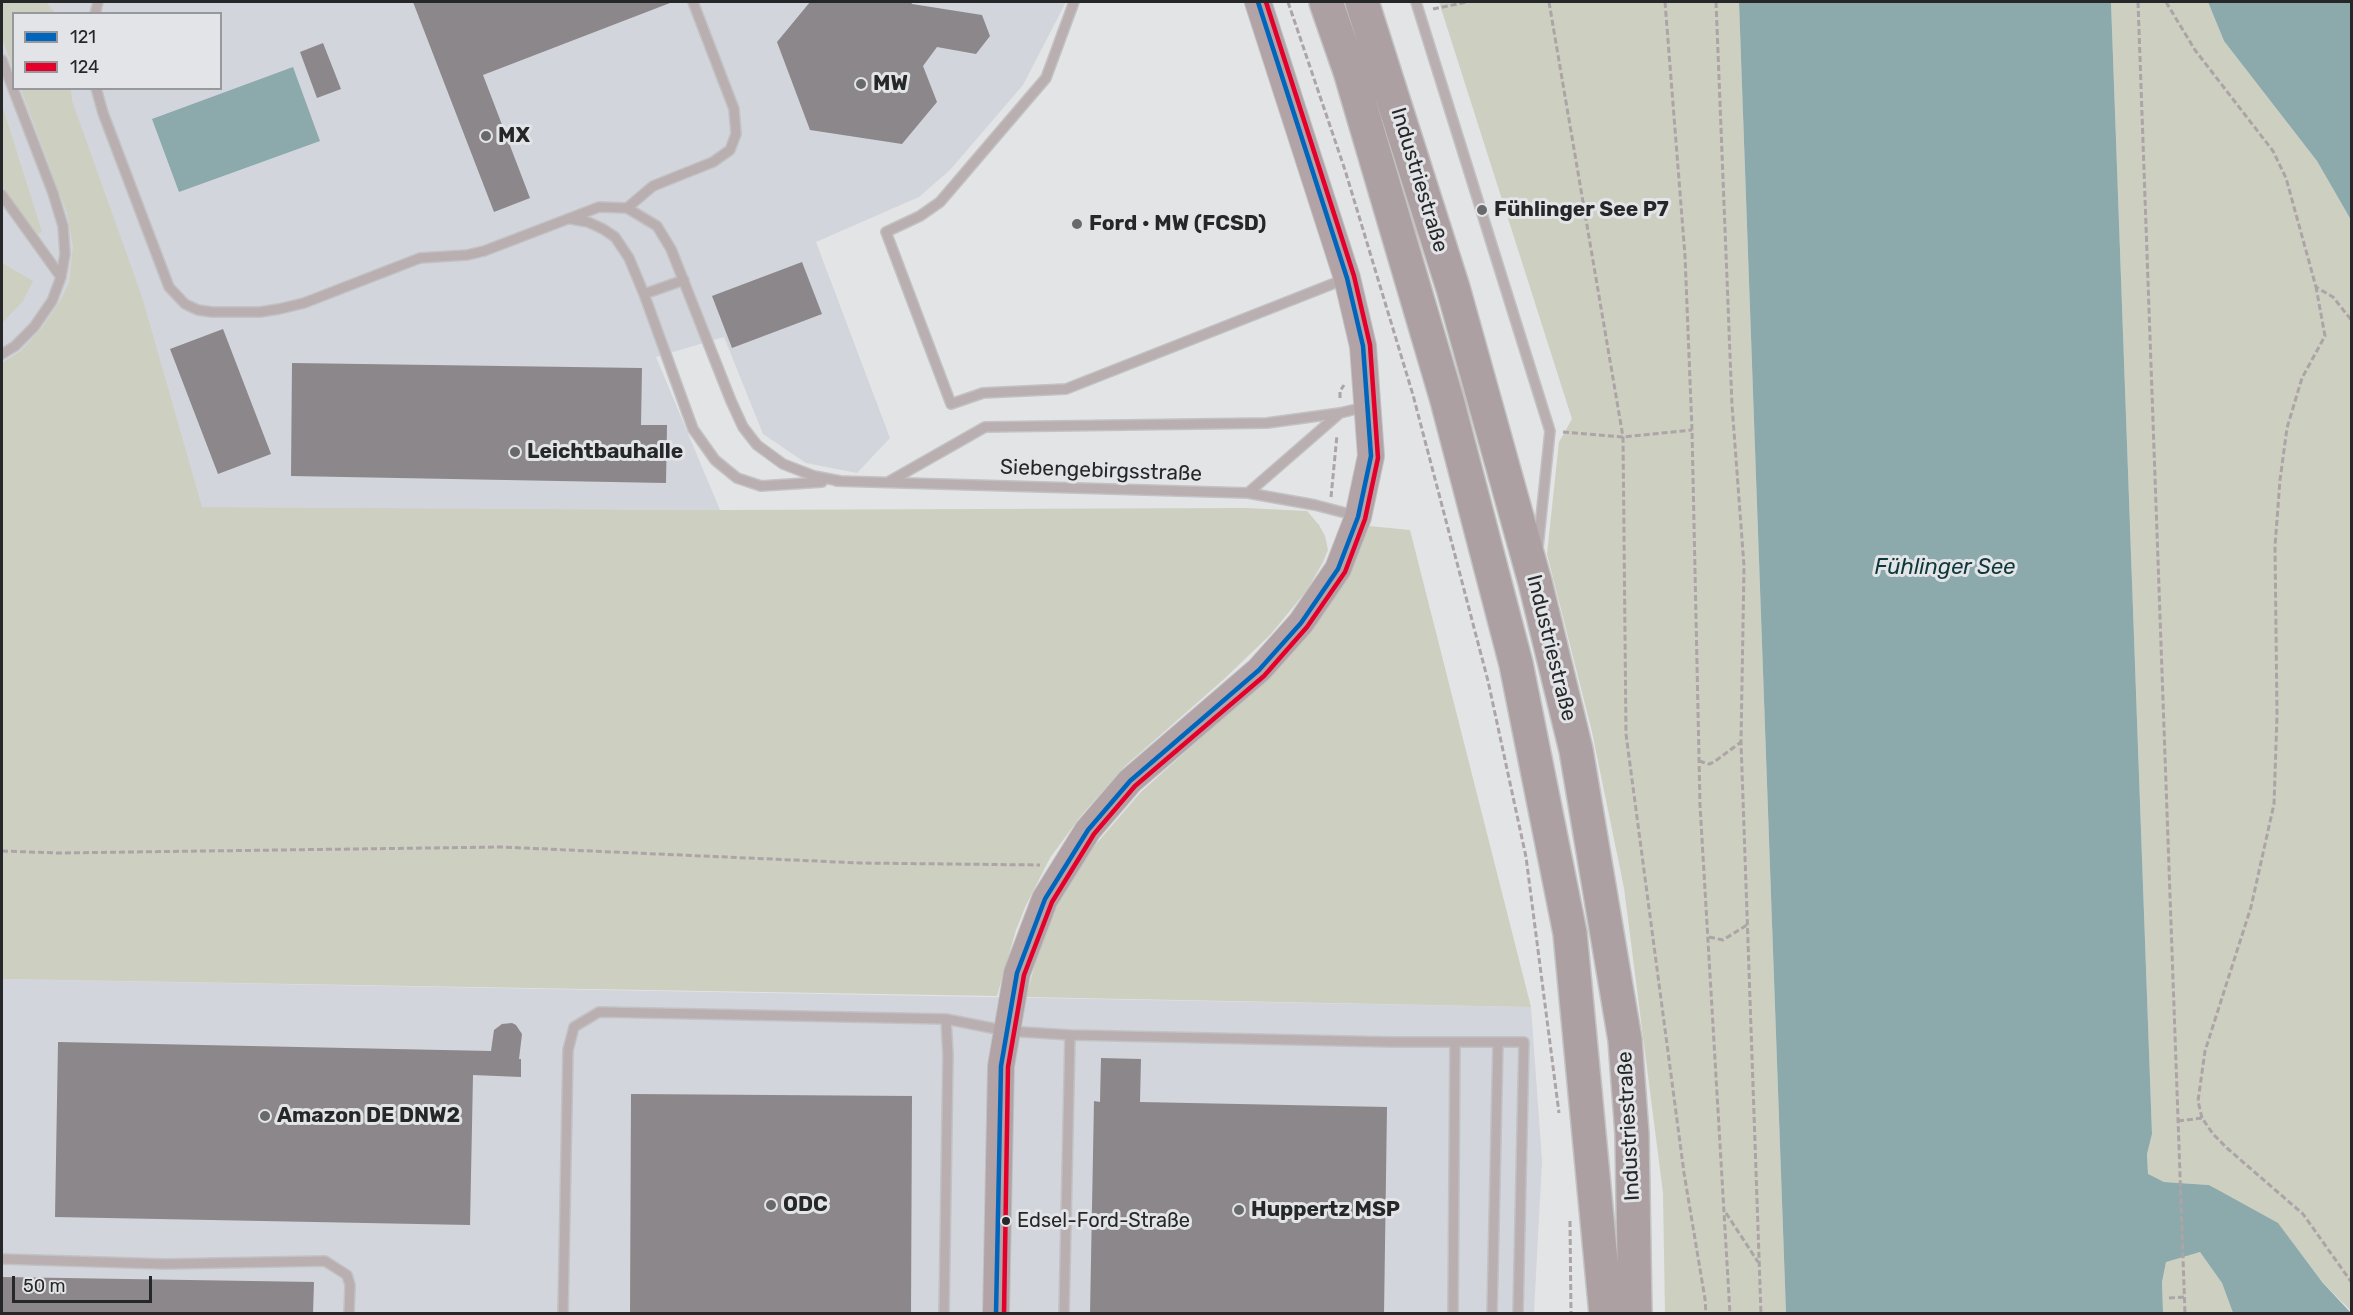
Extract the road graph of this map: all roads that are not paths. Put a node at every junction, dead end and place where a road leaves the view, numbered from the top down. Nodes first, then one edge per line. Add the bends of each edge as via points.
1 (693, 2) edge
2 (1074, 2) edge
3 (1258, 2) edge
4 (1318, 2) edge
5 (1326, 2) edge
6 (1362, 2) edge
7 (1416, 2) edge
8 (2, 60) edge
9 (1350, 71) junction
10 (12, 86) edge
11 (14, 90) edge
12 (97, 90) edge
13 (2, 195) edge
14 (627, 208) junction
15 (568, 219) junction
16 (61, 277) junction
17 (1347, 278) junction
18 (684, 280) junction
19 (644, 294) junction
20 (2, 354) edge
21 (1368, 406) junction
22 (1340, 413) junction
23 (840, 481) junction
24 (888, 482) junction
25 (1248, 493) junction
26 (1358, 517) junction
27 (1535, 582) junction
28 (946, 1019) junction
29 (1007, 1031) junction
30 (1070, 1035) junction
31 (1455, 1042) junction
32 (1498, 1042) junction
33 (1632, 1134) junction
34 (2, 1259) edge
35 (349, 1314) edge
36 (563, 1314) edge
37 (944, 1314) edge
38 (996, 1314) edge
39 (1064, 1314) edge
40 (1453, 1314) edge
41 (1492, 1314) edge
42 (1518, 1314) edge
43 (1606, 1314) edge
44 (1635, 1314) edge
45 (1655, 1314) edge

1 - 14 lane via 734,109 736,134 730,150 713,162 653,186
2 - 17 lane via 1046,78 940,202 886,232 951,404 983,393 1066,389
3 - 17 street
4 - 9 highway
5 - 9 highway, Industriestraße
6 - 27 highway, Industriestraße via 1453,288
7 - 27 lane via 1550,431
8 - 10 lane
9 - 43 highway, Industriestraße via 1447,400 1516,664 1570,933
11 - 16 lane via 63,226 65,254
12 - 15 lane via 169,287 185,304 198,310 260,312 304,303 420,258 484,251
13 - 16 lane
14 - 15 lane via 599,207
14 - 18 lane via 657,226
15 - 19 lane via 588,222 615,237
16 - 20 lane via 52,301 34,327
17 - 21 street via 1363,346
18 - 19 lane
18 - 23 lane via 743,427 757,445 783,464
19 - 23 lane via 693,429 715,460 737,478 761,486
21 - 22 lane
21 - 26 street via 1371,456
22 - 24 lane via 1267,423 985,427
22 - 25 lane
23 - 24 lane, Siebengebirgsstraße
24 - 25 lane, Siebengebirgsstraße
25 - 26 lane, Siebengebirgsstraße
26 - 29 street via 1338,569 1302,623 1259,670 1130,781 1088,830 1045,899 1017,973
27 - 33 highway, Industriestraße via 1580,772 1625,1040
28 - 29 lane
28 - 36 lane via 599,1012 574,1027 568,1050
28 - 37 lane
29 - 30 lane
29 - 38 street via 1001,1066
30 - 31 lane
30 - 39 lane
31 - 32 lane
31 - 40 lane
32 - 41 lane
32 - 42 lane via 1524,1042
33 - 44 highway, Industriestraße
33 - 45 highway via 1649,1215
34 - 35 lane via 165,1264 325,1261 347,1275

